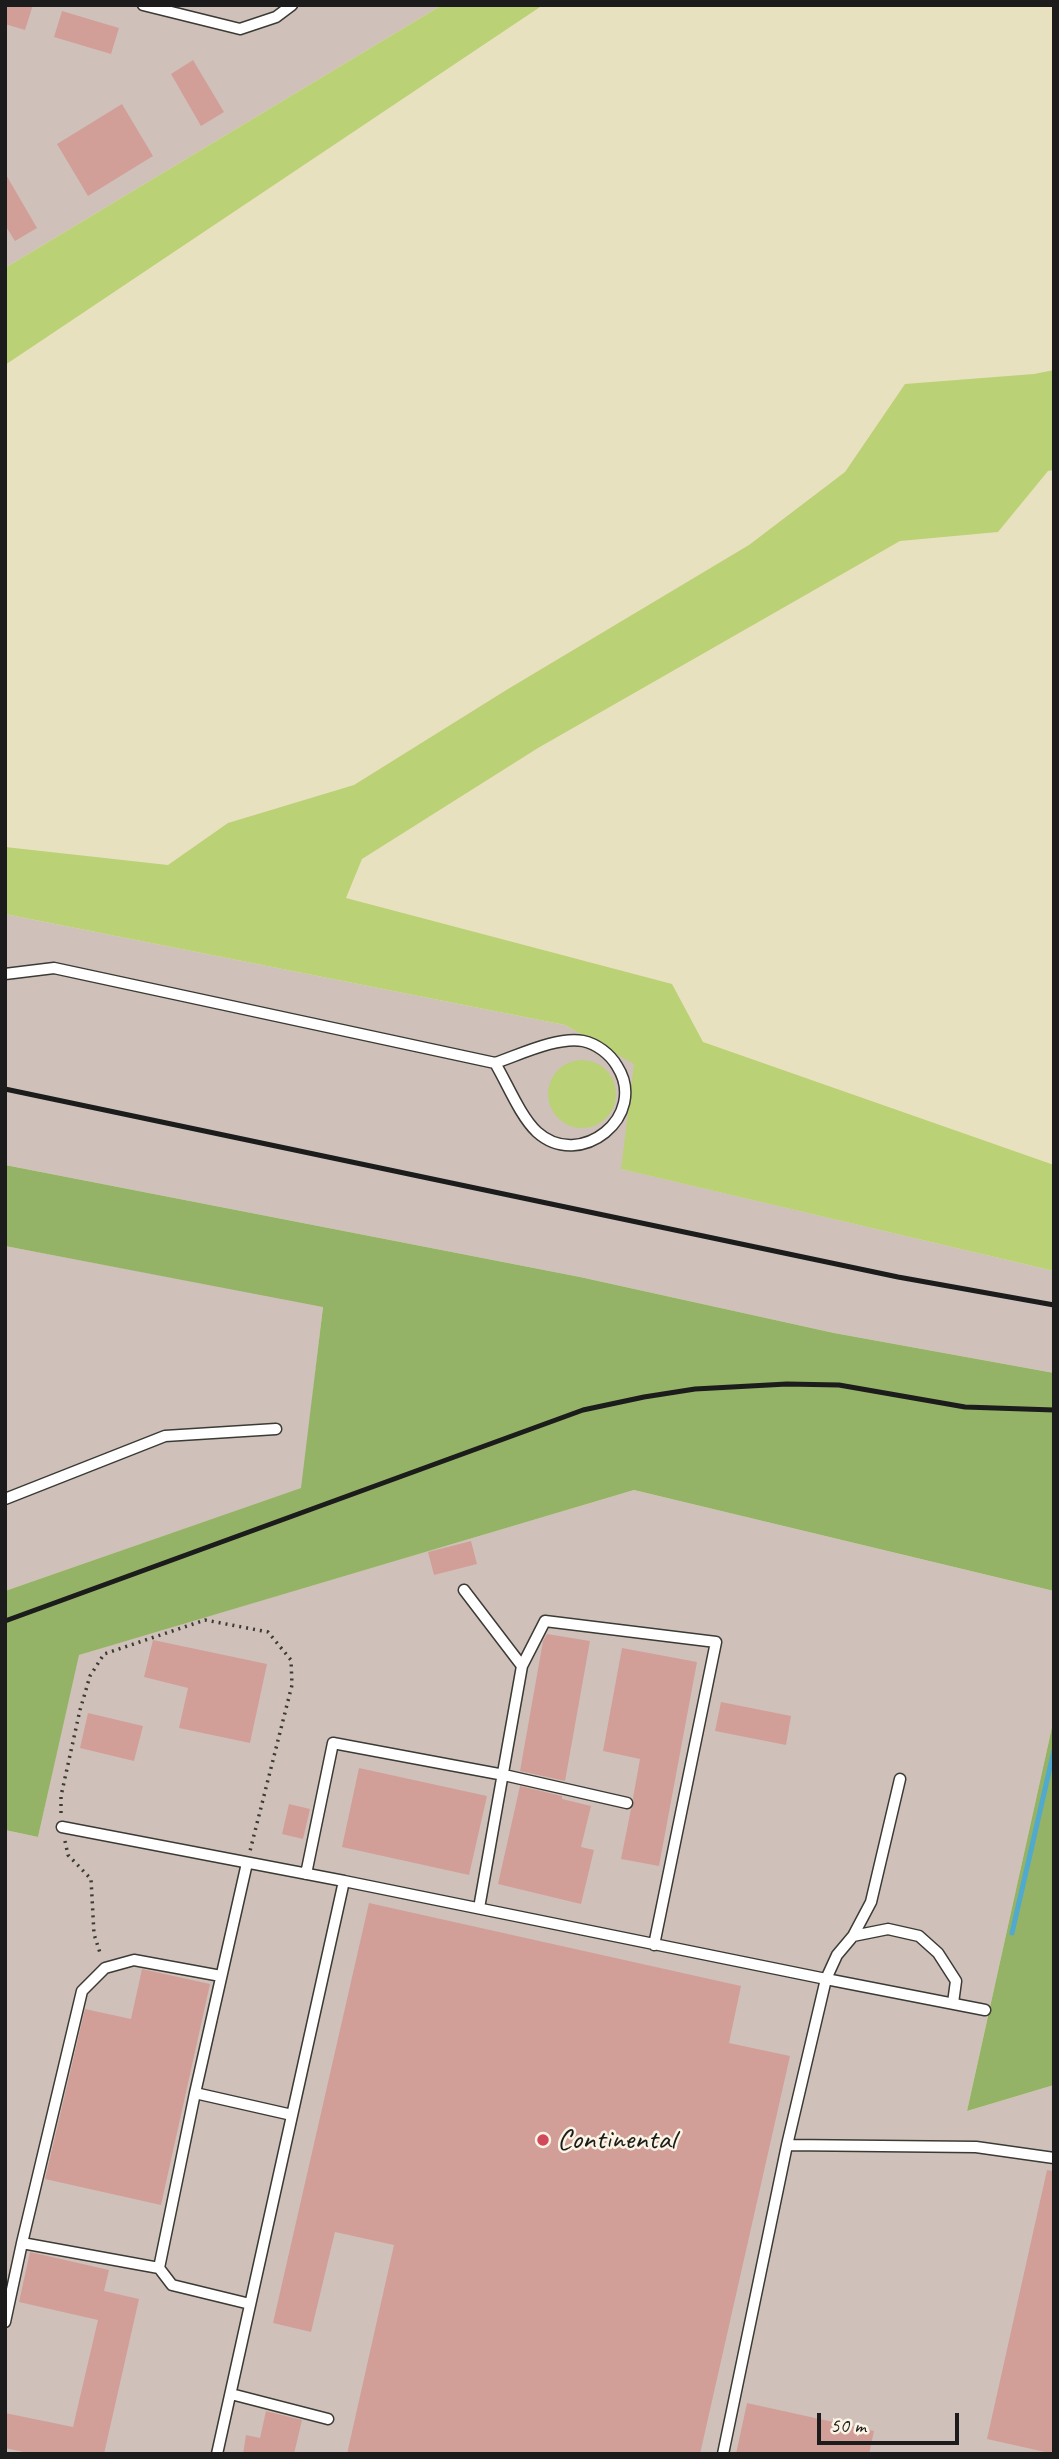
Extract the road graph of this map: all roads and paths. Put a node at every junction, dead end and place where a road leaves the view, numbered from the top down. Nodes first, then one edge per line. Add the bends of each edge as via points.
1 (143, 5) edge
2 (292, 5) edge
3 (5, 974) edge
4 (495, 1063) junction
5 (276, 1429) dead end
6 (5, 1499) edge
7 (464, 1590) dead end
8 (522, 1666) junction
9 (504, 1775) junction
10 (900, 1779) dead end
11 (627, 1803) dead end
12 (62, 1827) junction
13 (247, 1863) junction
14 (306, 1874) junction
15 (344, 1881) junction
16 (479, 1908) junction
17 (853, 1936) junction
18 (654, 1945) junction
19 (105, 1968) junction
20 (221, 1976) junction
21 (826, 1979) junction
22 (953, 2003) junction
23 (985, 2010) dead end
24 (195, 2093) junction
25 (292, 2115) junction
26 (788, 2145) junction
27 (1054, 2158) edge
28 (22, 2243) junction
29 (159, 2268) junction
30 (250, 2304) junction
31 (5, 2322) edge
32 (231, 2394) junction
33 (328, 2419) dead end
34 (218, 2454) edge
35 (723, 2454) edge

1 - 2 lane via 240,29 275,17
3 - 4 lane via 54,968
4 - 4 lane via 559,1042 594,1045 613,1059 624,1081 620,1116 593,1141 557,1143 528,1121
5 - 6 lane via 165,1436
7 - 8 lane
8 - 9 lane
8 - 18 lane via 545,1621 716,1642
9 - 11 lane
9 - 14 lane via 333,1744
9 - 16 lane
10 - 17 lane via 871,1902
12 - 13 lane
12 - 13 path via 61,1796 80,1710 90,1676 104,1654 205,1620 268,1632 291,1660 292,1685
12 - 19 path via 68,1854 91,1879 94,1934
13 - 14 lane
13 - 20 lane
14 - 15 lane
15 - 16 lane
15 - 25 lane
16 - 18 lane
17 - 21 lane via 836,1955
17 - 22 lane via 888,1929 919,1936 939,1953 956,1981
18 - 21 lane
19 - 20 lane via 134,1960
19 - 28 lane via 82,1991
20 - 24 lane
21 - 22 lane
21 - 26 lane
22 - 23 lane
24 - 25 lane
24 - 29 lane
25 - 30 lane
26 - 27 lane via 976,2147
26 - 35 lane
28 - 29 lane
28 - 31 lane
29 - 30 lane via 172,2285
30 - 32 lane
32 - 33 lane
32 - 34 lane

